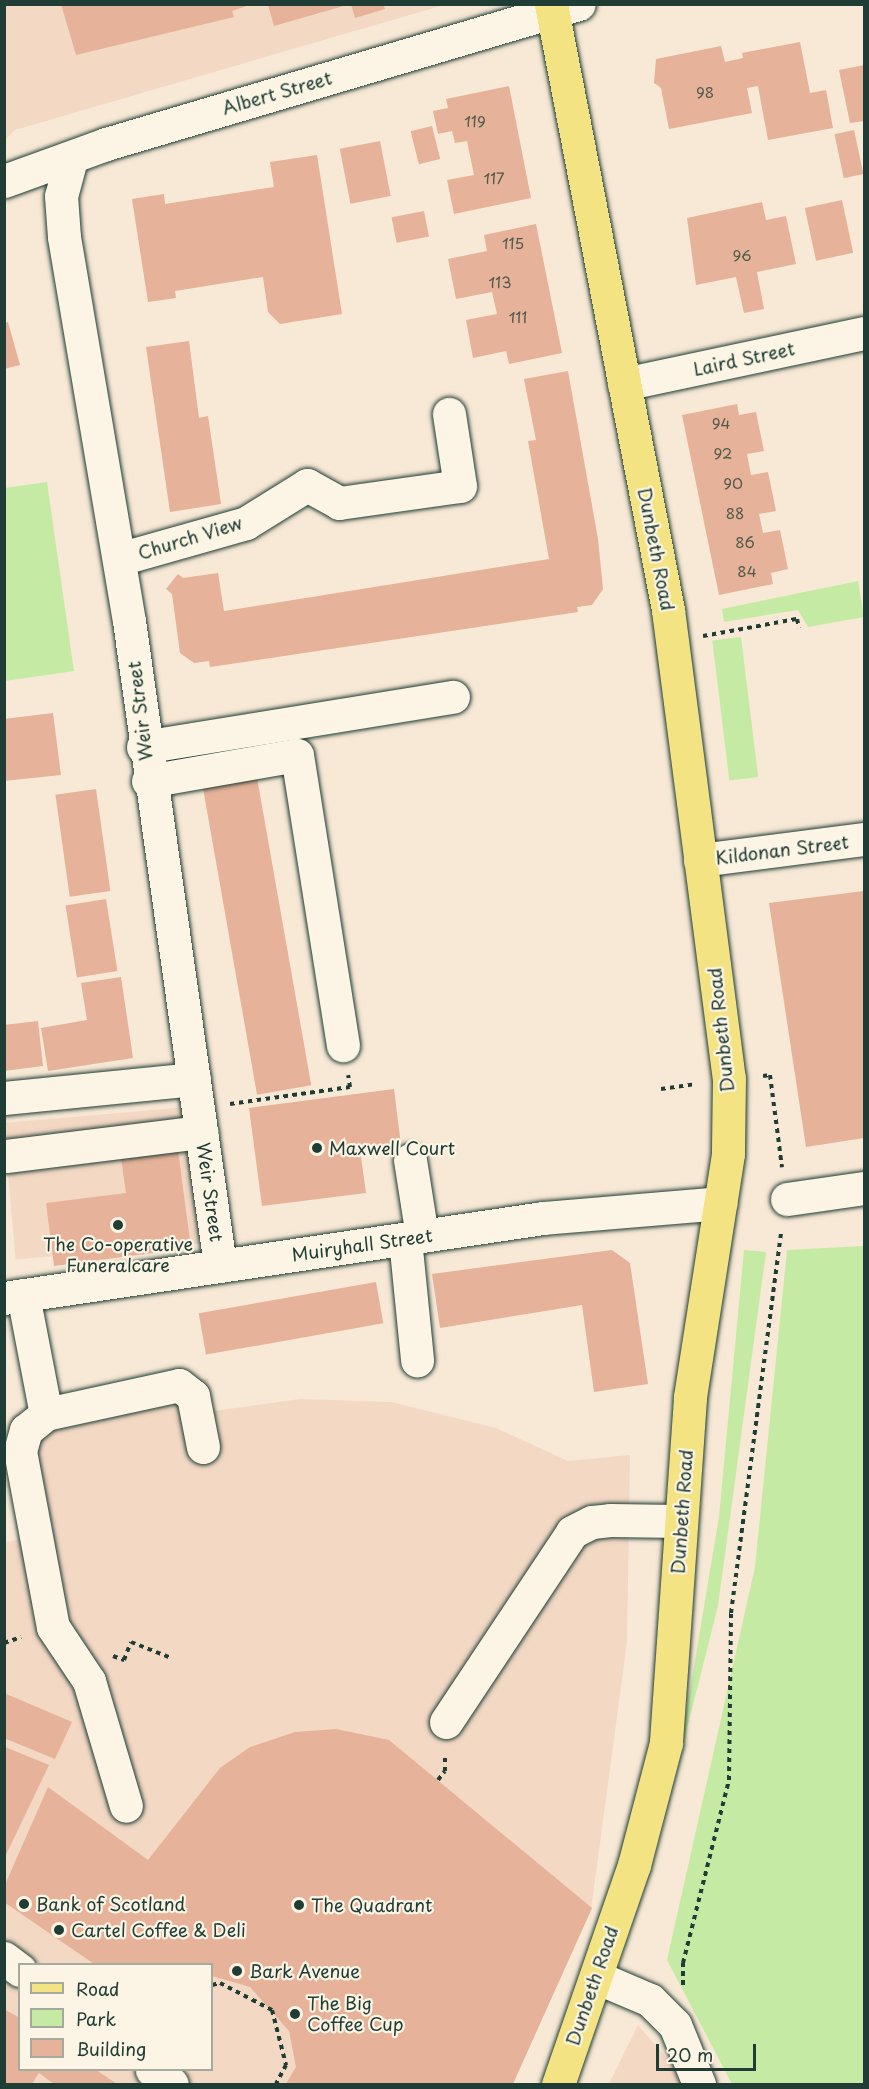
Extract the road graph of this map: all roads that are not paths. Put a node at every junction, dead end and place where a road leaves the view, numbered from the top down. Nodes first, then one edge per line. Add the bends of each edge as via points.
1 (560, 6) edge
2 (70, 159) junction
3 (6, 178) edge
4 (864, 333) edge
5 (624, 384) junction
6 (449, 414) dead end
7 (119, 559) junction
8 (453, 697) dead end
9 (143, 747) junction
10 (148, 781) junction
11 (864, 840) edge
12 (699, 860) junction
13 (343, 1045) road end
14 (4, 1098) edge
15 (198, 1107) junction
16 (6, 1156) dead end
17 (410, 1160) dead end
18 (864, 1188) edge
19 (787, 1199) road end
20 (720, 1203) junction
21 (414, 1237) junction
22 (220, 1265) junction
23 (14, 1296) edge
24 (417, 1360) dead end
25 (46, 1414) junction
26 (202, 1448) dead end
27 (679, 1521) junction
28 (446, 1722) dead end
29 (126, 1806) dead end
30 (4, 1958) edge
31 (18, 1968) edge
32 (596, 1977) junction
33 (153, 2071) edge
34 (172, 2085) edge
35 (558, 2085) edge
36 (699, 2085) edge

1 - 2 street, Albert Street via 106,144
1 - 5 main road, Dunbeth Road
2 - 3 street, Albert Street
2 - 7 street, Weir Street via 61,196 64,237
4 - 5 street, Laird Street
5 - 12 main road, Dunbeth Road via 672,641
6 - 7 street, Church View via 460,486 339,503 307,485 246,523
7 - 9 street, Weir Street
8 - 9 street
9 - 10 street, Weir Street
10 - 13 street via 297,755
10 - 15 street, Weir Street
11 - 12 street, Kildonan Street
12 - 20 main road, Dunbeth Road via 729,1078 728,1154
14 - 15 street
15 - 16 street
15 - 22 street, Weir Street
17 - 21 street
18 - 19 street
20 - 21 street, Muiryhall Street via 543,1218
20 - 27 main road, Dunbeth Road via 700,1314
21 - 22 street, Muiryhall Street
21 - 24 street
22 - 23 street, Muiryhall Street
23 - 25 street
25 - 26 street via 179,1385 194,1396
25 - 29 street via 26,1430 20,1451 53,1627 89,1681
27 - 28 street via 610,1520 592,1522 572,1532
27 - 32 main road, Dunbeth Road via 666,1743 656,1793
30 - 31 street
32 - 35 main road, Dunbeth Road
32 - 36 street via 650,2000 675,2025
33 - 34 street

